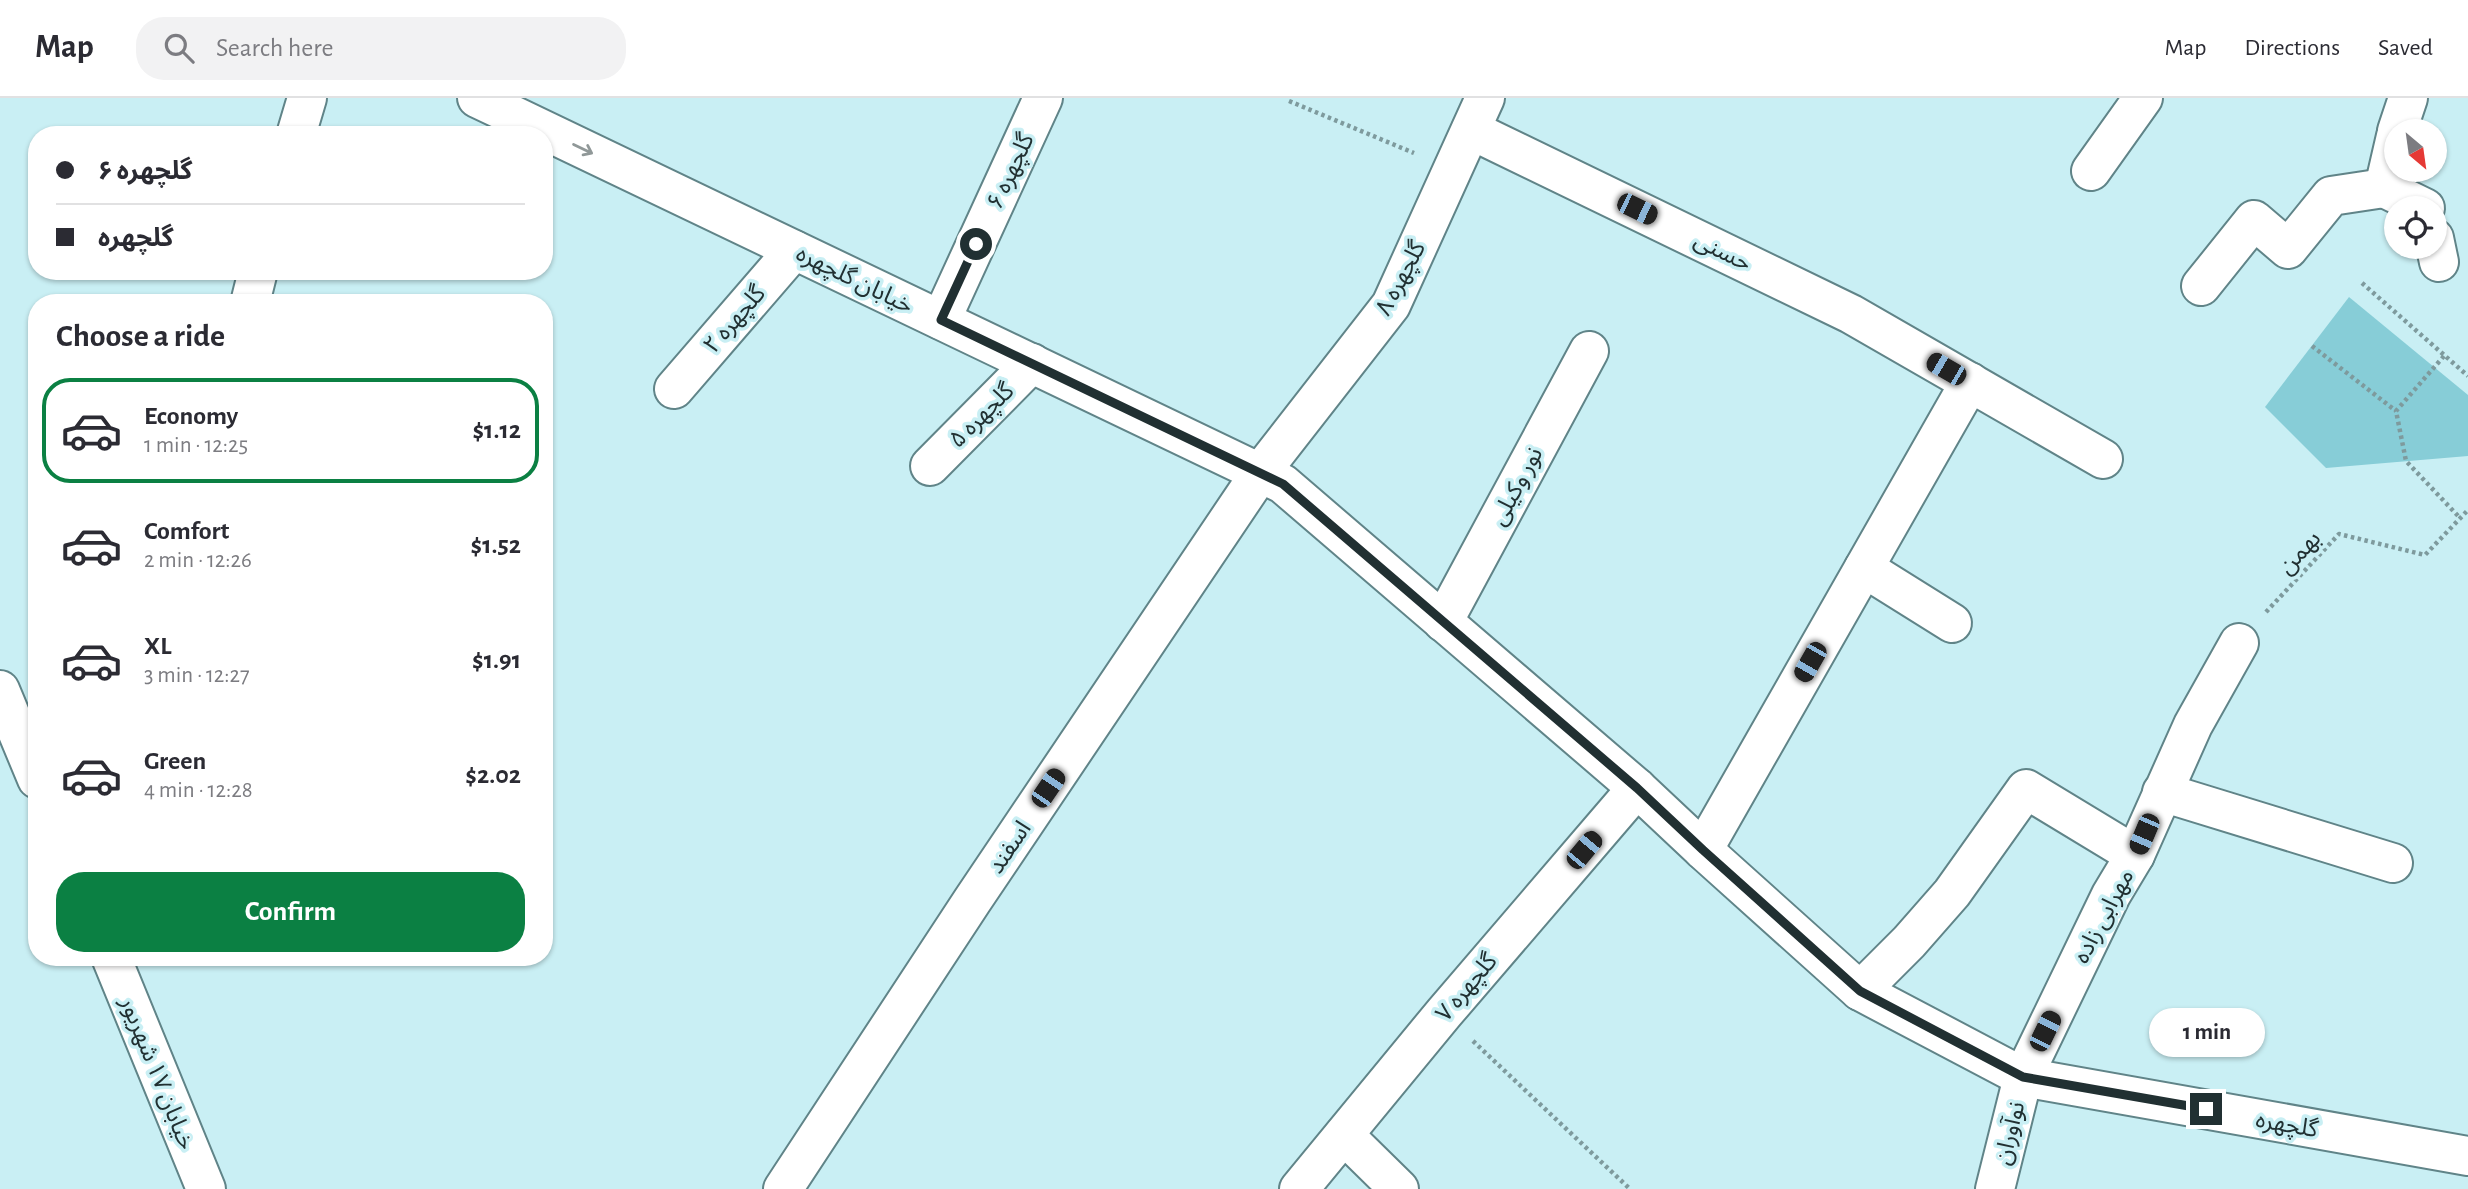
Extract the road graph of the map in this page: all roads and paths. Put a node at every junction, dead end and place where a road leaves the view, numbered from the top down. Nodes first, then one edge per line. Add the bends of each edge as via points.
1 (307, 98) edge
2 (478, 98) edge
3 (1043, 98) edge
4 (2143, 98) edge
5 (2408, 98) edge
6 (1289, 101) dead end
7 (525, 108) edge
8 (1478, 114) edge
9 (2401, 119) edge
10 (299, 126) edge
11 (1453, 169) junction
12 (2091, 171) dead end
13 (2385, 182) edge
14 (2384, 188) junction
15 (2400, 196) edge
16 (794, 250) junction
17 (2362, 282) dead end
18 (2201, 286) dead end
19 (941, 320) junction
20 (2312, 346) dead end
21 (1589, 351) dead end
22 (2444, 356) junction
23 (1032, 363) junction
24 (2468, 376) edge
25 (1970, 382) junction
26 (674, 389) dead end
27 (2396, 411) junction
28 (2103, 459) dead end
29 (930, 466) dead end
30 (1260, 473) junction
31 (2468, 510) edge
32 (2460, 518) junction
33 (1864, 568) junction
34 (1443, 622) junction
35 (1952, 623) dead end
36 (2238, 643) joint
37 (0, 690) edge
38 (28, 757) edge
39 (1637, 788) junction
40 (2162, 792) junction
41 (1703, 850) junction
42 (2135, 855) junction
43 (2393, 863) dead end
44 (115, 966) edge
45 (1860, 991) junction
46 (1444, 1013) junction
47 (2023, 1077) junction
48 (1344, 1135) junction
49 (2468, 1156) edge
50 (206, 1189) edge
51 (783, 1189) edge
52 (1299, 1189) edge
53 (1399, 1189) edge
54 (1630, 1189) edge
55 (1995, 1189) edge

1 - 10 street
2 - 7 street, خیابان گلچهره
3 - 19 street, گلچهره ۶
4 - 12 street
5 - 9 street
6 - 11 path
7 -> 16 street, خیابان گلچهره
8 - 11 street, گلچهره ۸
8 - 25 street, حسنی
11 - 30 street, گلچهره ۸ via 1391,304
13 - 14 street
14 - 15 street
14 - 18 street via 2331,196 2288,249 2255,220
16 - 19 street, خیابان گلچهره
16 - 26 street, گلچهره ۲
17 - 22 path
19 - 23 street, خیابان گلچهره
20 - 27 path
21 - 34 street, نور وکیلی
22 - 24 path
22 - 27 path
23 - 29 street, گلچهره ۵
23 - 30 street, خیابان گلچهره
25 - 28 street, حسنی
25 - 33 street
27 - 32 path via 2406,461
30 - 34 street, خیابان گلچهره via 1283,484
30 - 51 street, اسفند
31 - 32 path, بهمن
32 - 36 path, بهمن via 2425,555 2339,534
33 - 35 street
33 - 41 street
34 - 39 street, خیابان گلچهره
36 - 40 street, مهرابی زاده
37 - 38 street
39 - 41 street, خیابان گلچهره
39 - 46 street, گلچهره ۷
40 - 42 street, مهرابی زاده
40 - 43 street
41 - 45 street, خیابان گلچهره
42 - 45 street via 2026,789 1952,893
42 - 47 street, مهرابی زاده
44 - 50 street, خیابان ۱۷ شهریور
45 - 47 street, خیابان گلچهره
46 - 48 street, گلچهره ۷
46 - 54 path
47 - 49 street, گلچهره
47 - 55 street, نوآوران
48 - 52 street, گلچهره ۷
48 - 53 street

